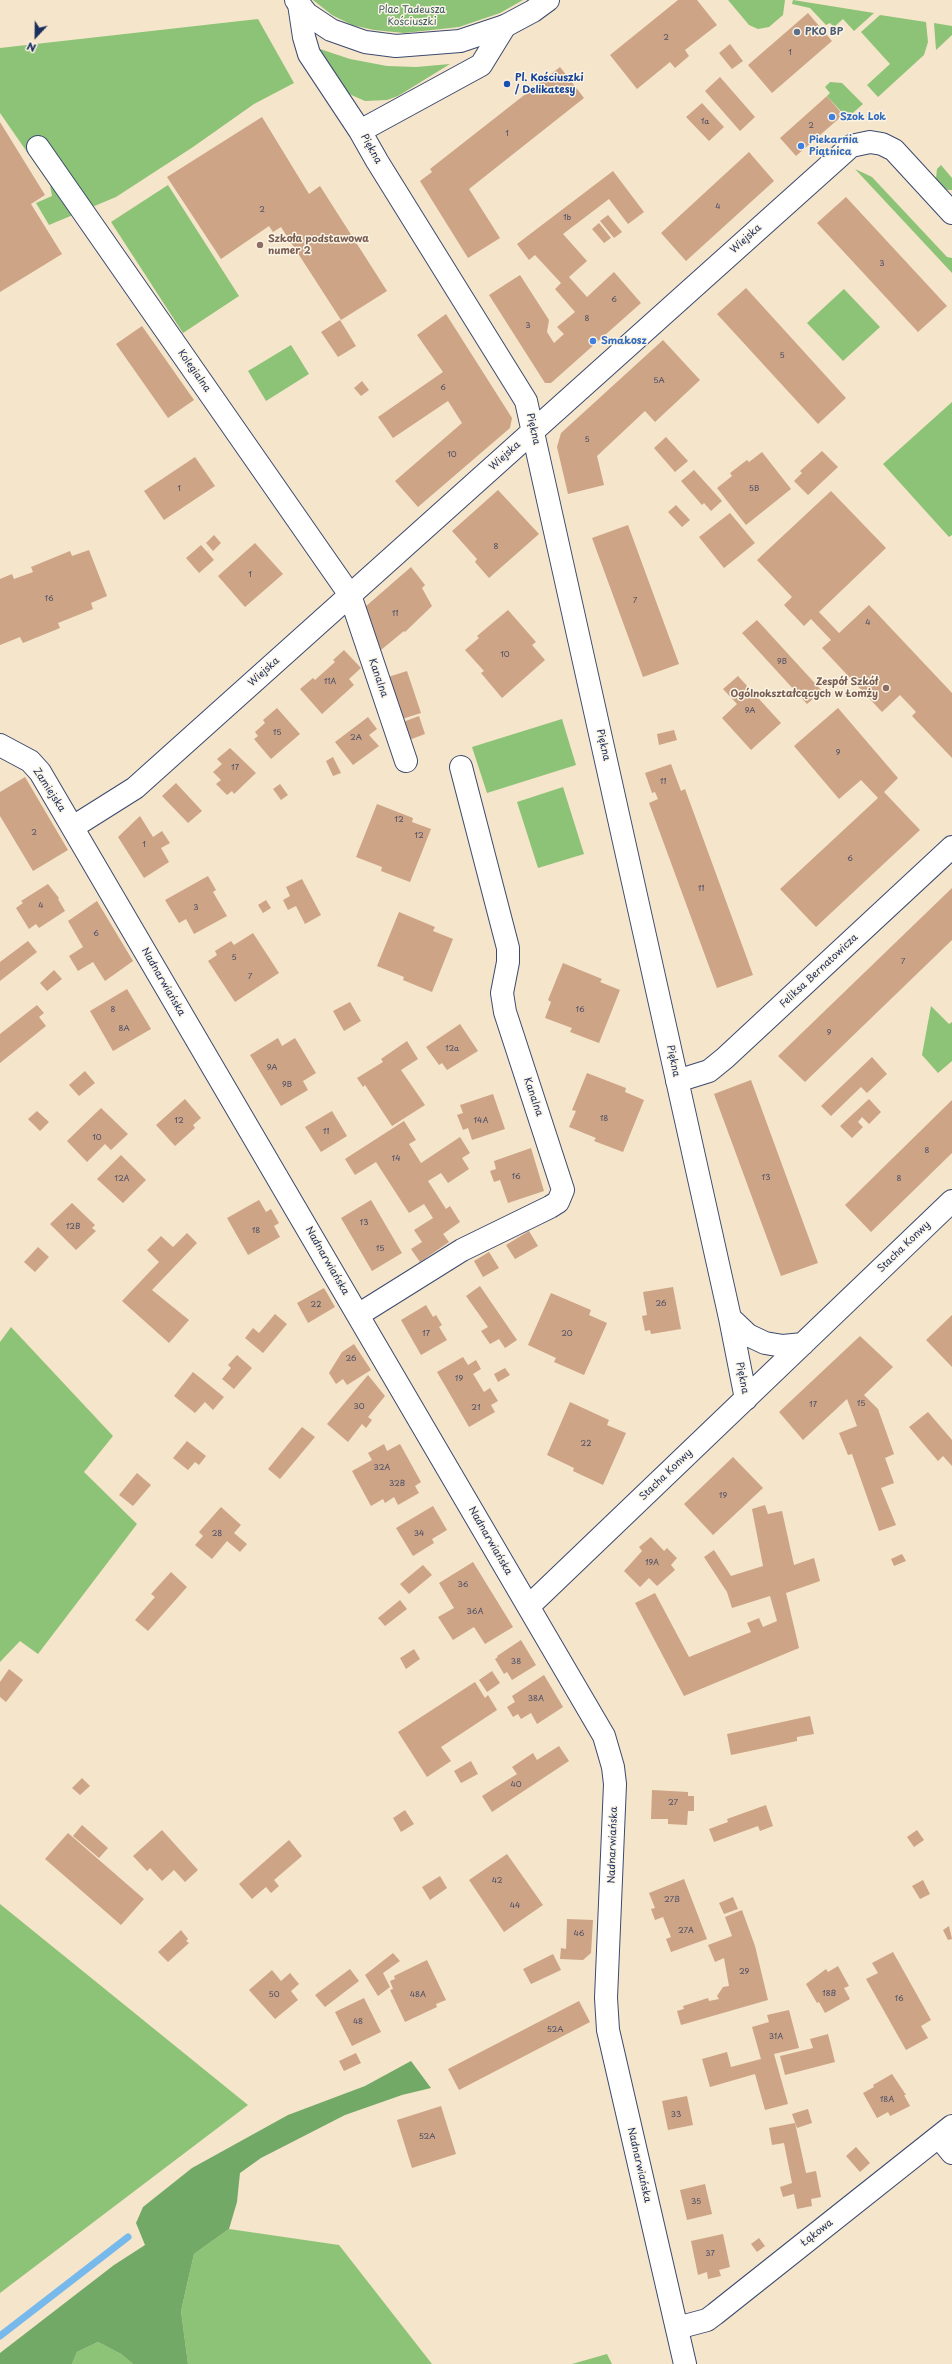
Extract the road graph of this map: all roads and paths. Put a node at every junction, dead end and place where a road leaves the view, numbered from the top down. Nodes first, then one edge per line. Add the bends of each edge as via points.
1 (548, 0) edge
2 (297, 2) edge
3 (505, 26) junction
4 (360, 131) junction
5 (38, 147) dead end
6 (952, 212) edge
7 (534, 431) junction
8 (350, 595) junction
9 (0, 745) edge
10 (406, 761) dead end
11 (461, 767) dead end
12 (73, 827) junction
13 (952, 847) edge
14 (677, 1081) junction
15 (952, 1201) edge
16 (358, 1315) junction
17 (730, 1318) junction
18 (804, 1344) junction
19 (746, 1399) junction
20 (529, 1606) junction
21 (948, 2139) edge
22 (677, 2328) junction
23 (685, 2364) edge

1 - 3 street
2 - 3 street via 307,14 331,30 365,42 396,46 460,41
2 - 4 street, Piękna via 309,54
3 - 4 street, Piękna via 481,65
4 - 7 street, Piękna via 520,390 526,401
5 - 8 street, Kolegialna
6 - 7 street, Wiejska via 894,150 870,142 851,146
7 - 8 street, Wiejska
7 - 14 street, Piękna
8 - 10 street, Kanalna
8 - 12 street, Wiejska via 135,788
9 - 12 street, Zamiejska via 30,761 40,772
11 - 16 street, Kanalna via 508,948 502,993 505,1012 563,1190 558,1202 550,1207 462,1250
12 - 16 street, Nadnarwiańska
13 - 14 street, Feliksa Bernatowicza via 720,1062 708,1071
14 - 17 street, Piękna
15 - 18 street, Stacha Konwy
16 - 20 street, Nadnarwiańska
17 - 18 street via 748,1335 765,1343 783,1346
17 - 19 street, Piękna
18 - 19 street, Stacha Konwy
19 - 20 street, Stacha Konwy
20 - 22 street, Nadnarwiańska via 604,1736 614,1767 606,1998 608,2030
21 - 22 street, Łąkowa via 716,2314 707,2320
22 - 23 street, Nadnarwiańska

